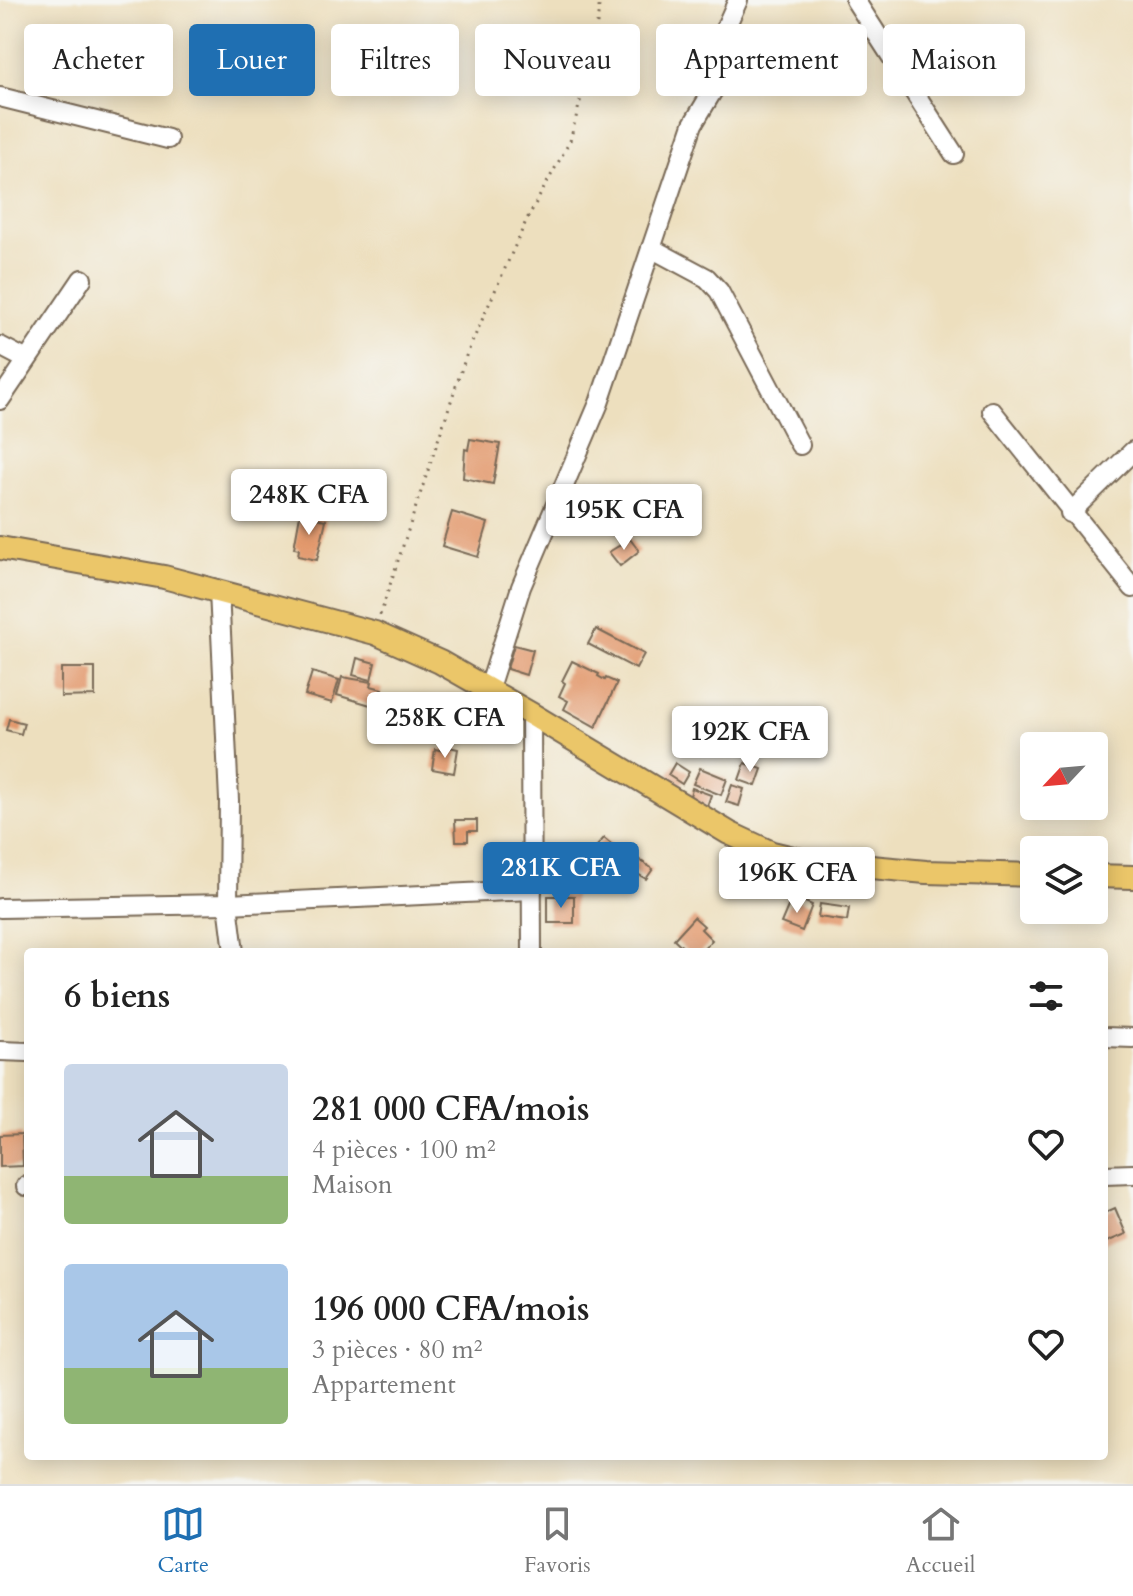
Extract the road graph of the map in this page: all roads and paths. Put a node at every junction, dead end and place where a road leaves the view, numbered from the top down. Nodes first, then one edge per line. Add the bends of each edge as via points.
1 (600, 0) edge
2 (738, 0) edge
3 (855, 0) edge
4 (0, 97) edge
5 (168, 139) dead end
6 (954, 154) dead end
7 (651, 248) junction
8 (82, 279) dead end
9 (0, 346) edge
10 (25, 359) junction
11 (0, 400) edge
12 (992, 411) dead end
13 (800, 445) dead end
14 (1133, 451) edge
15 (1070, 513) junction
16 (0, 548) edge
17 (1133, 588) edge
18 (219, 591) junction
19 (375, 633) junction
20 (488, 691) junction
21 (531, 714) junction
22 (1020, 875) edge
23 (1108, 876) edge
24 (1133, 877) edge
25 (532, 890) junction
26 (228, 904) junction
27 (0, 908) edge
28 (234, 948) edge
29 (532, 948) edge
30 (1108, 1037) edge
31 (1133, 1038) edge
32 (0, 1051) edge
33 (24, 1052) edge
34 (1133, 1174) edge
35 (1108, 1175) edge

1 - 19 path via 570,141 527,219 466,356
2 - 7 street via 725,29 721,77 693,124
3 - 6 street
4 - 5 street
7 - 13 street via 707,278 719,291
7 - 20 street via 599,403 521,587
8 - 10 street
9 - 10 street
10 - 11 street
12 - 15 street
14 - 15 street
15 - 17 street
16 - 18 main road
18 - 19 main road
18 - 26 street
19 - 20 main road
20 - 21 main road
21 - 22 main road via 729,833 772,853 926,872
21 - 25 street
23 - 24 main road
25 - 26 street
25 - 29 street
26 - 27 street
26 - 28 street
30 - 31 street
32 - 33 street
34 - 35 street

